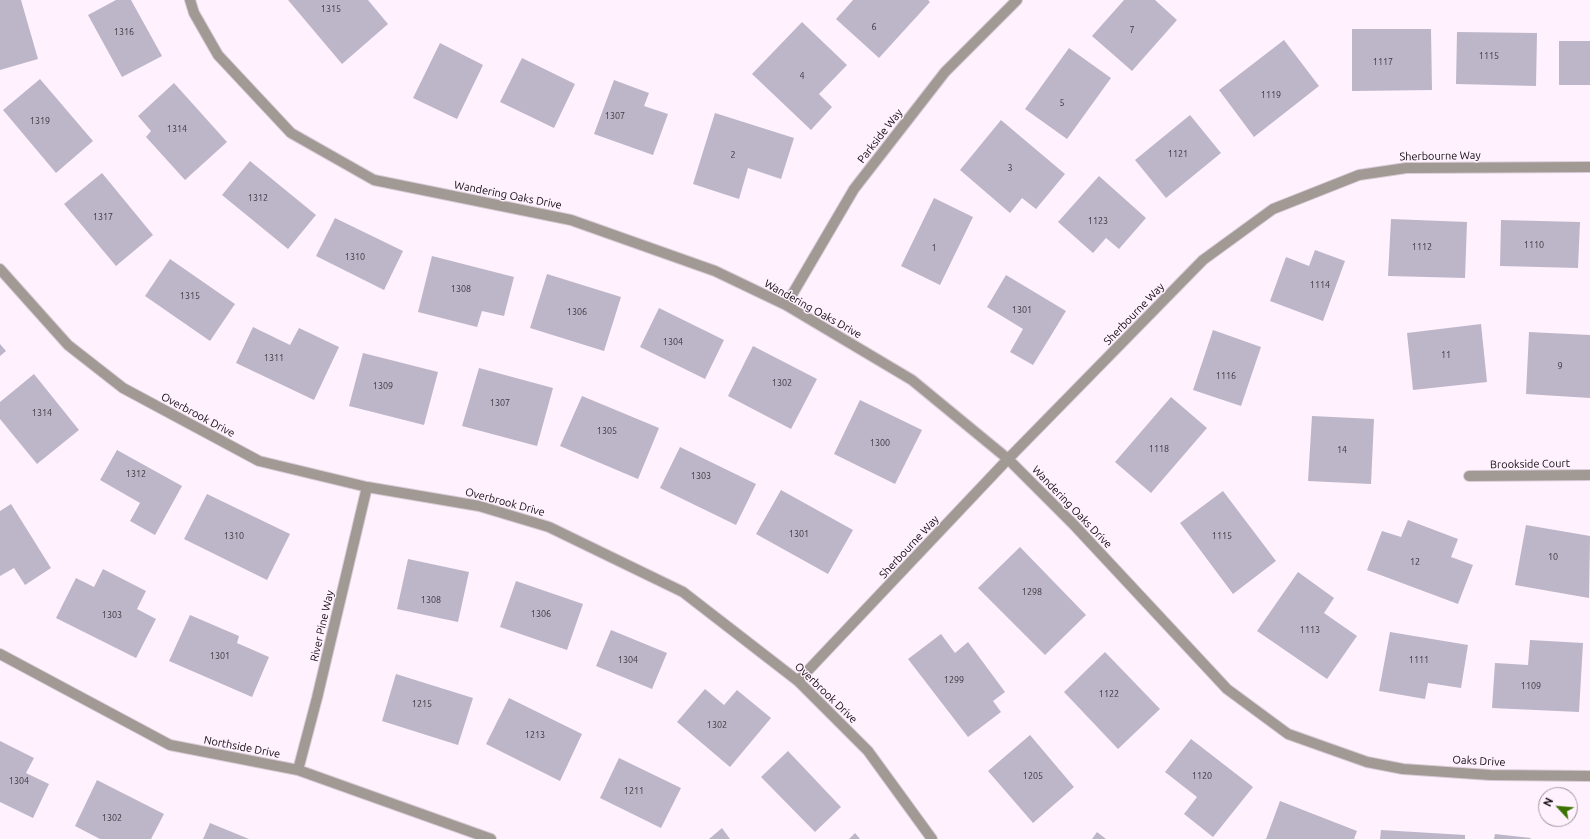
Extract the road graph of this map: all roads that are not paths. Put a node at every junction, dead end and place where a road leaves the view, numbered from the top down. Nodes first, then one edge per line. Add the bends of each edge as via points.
1 (190, 0) edge
2 (1017, 0) edge
3 (1590, 167) edge
4 (0, 268) edge
5 (786, 305) junction
6 (1008, 460) junction
7 (1590, 475) edge
8 (1470, 476) dead end
9 (367, 487) junction
10 (0, 654) edge
11 (798, 681) junction
12 (1367, 762) joint
13 (298, 770) junction
14 (1590, 776) edge
15 (491, 839) edge
16 (932, 839) edge

1 - 5 street, Wandering Oaks Drive via 194,13 218,55 291,133 374,180 572,220 715,271
2 - 5 street, Parkside Way via 945,72 854,189
3 - 6 street, Sherbourne Way via 1406,168 1359,175 1273,208 1204,260
4 - 9 street, Overbrook Drive via 68,345 123,388 259,461
5 - 6 street, Wandering Oaks Drive via 912,380
6 - 11 street, Sherbourne Way
6 - 12 street, Wandering Oaks Drive via 1074,525 1227,689 1288,734
7 - 8 street, Brookside Court
9 - 11 street, Overbrook Drive via 479,506 549,527 683,592
9 - 13 street, River Pine Way
10 - 13 street, Northside Drive via 170,745
11 - 16 street, Overbrook Drive via 868,751
12 - 14 street, Oaks Drive via 1403,769 1490,775
13 - 15 street, Northside Drive

